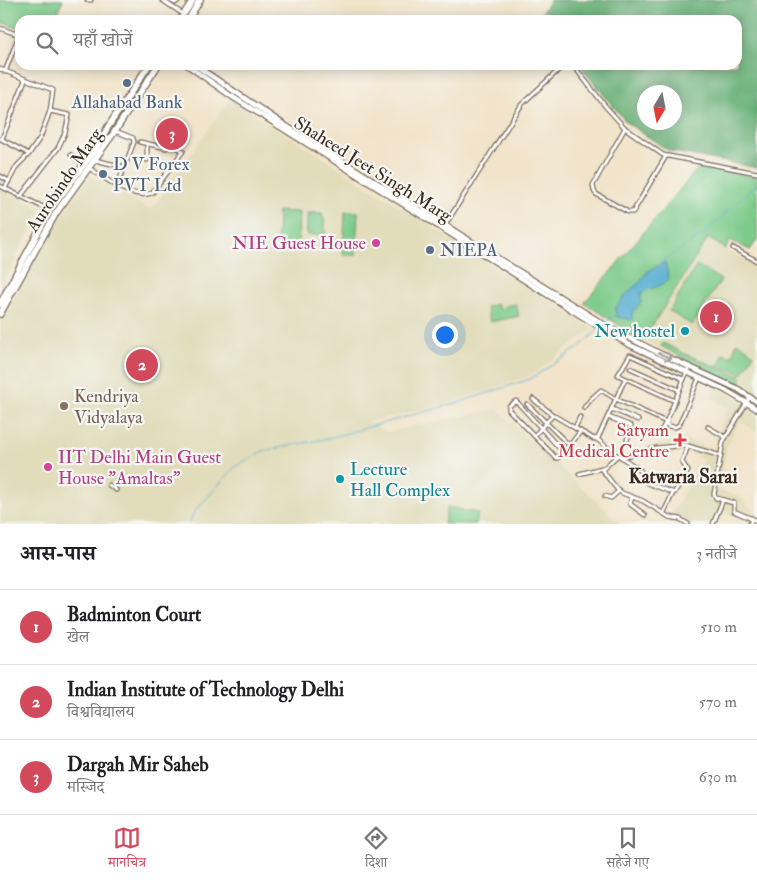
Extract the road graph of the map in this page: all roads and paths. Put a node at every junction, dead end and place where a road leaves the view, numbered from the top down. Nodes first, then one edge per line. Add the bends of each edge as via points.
1 (87, 0) edge
2 (91, 0) edge
3 (162, 0) edge
4 (170, 0) edge
5 (178, 0) edge
6 (193, 0) edge
7 (200, 0) edge
8 (180, 15) edge
9 (186, 15) edge
10 (187, 15) edge
11 (0, 28) edge
12 (15, 34) edge
13 (15, 46) edge
14 (0, 69) edge
15 (146, 70) edge
16 (155, 70) edge
17 (194, 70) edge
18 (202, 70) edge
19 (559, 70) edge
20 (577, 70) edge
21 (5, 72) junction
22 (25, 80) junction
23 (50, 111) junction
24 (625, 128) junction
25 (115, 131) junction
26 (1, 139) edge
27 (140, 142) dead end
28 (147, 144) junction
29 (183, 151) junction
30 (30, 154) junction
31 (71, 155) dead end
32 (188, 155) dead end
33 (666, 156) junction
34 (94, 160) junction
35 (146, 160) dead end
36 (86, 166) junction
37 (124, 167) junction
38 (757, 173) edge
39 (0, 176) edge
40 (121, 176) dead end
41 (9, 181) junction
42 (0, 186) edge
43 (5, 188) junction
44 (20, 197) junction
45 (53, 212) junction
46 (444, 227) junction
47 (733, 248) dead end
48 (757, 261) edge
49 (0, 304) edge
50 (0, 314) edge
51 (603, 326) junction
52 (689, 367) junction
53 (630, 368) dead end
54 (686, 372) junction
55 (699, 378) junction
56 (624, 379) junction
57 (683, 380) junction
58 (679, 390) junction
59 (750, 397) junction
60 (534, 399) dead end
61 (616, 399) junction
62 (675, 401) junction
63 (757, 402) edge
64 (747, 403) junction
65 (527, 404) dead end
66 (584, 408) dead end
67 (612, 409) junction
68 (757, 409) edge
69 (553, 415) junction
70 (608, 416) junction
71 (580, 417) dead end
72 (638, 420) dead end
73 (546, 422) junction
74 (666, 422) junction
75 (708, 427) dead end
76 (540, 428) junction
77 (575, 428) junction
78 (662, 429) dead end
79 (580, 432) junction
80 (534, 436) junction
81 (726, 437) junction
82 (597, 439) junction
83 (627, 440) dead end
84 (570, 446) junction
85 (688, 446) junction
86 (564, 453) junction
87 (720, 456) junction
88 (619, 457) junction
89 (602, 468) junction
90 (579, 474) dead end
91 (109, 485) dead end
92 (116, 490) dead end
93 (619, 491) junction
94 (673, 493) junction
95 (604, 496) dead end
96 (632, 497) junction
97 (723, 500) junction
98 (664, 512) junction
99 (645, 515) dead end
100 (752, 518) junction
101 (757, 521) edge
102 (688, 524) edge
103 (713, 524) edge
104 (750, 524) edge

1 - 2 street
3 - 8 street
4 - 5 street via 175,3
6 - 9 highway
7 - 10 highway
11 - 12 street
13 - 21 street
14 - 21 street
15 - 36 highway, Aurobindo Marg
16 - 25 highway, Aurobindo Marg
17 - 46 main road, Shaheed Jeet Singh Marg
18 - 46 main road, Shaheed Jeet Singh Marg
19 - 46 street via 522,104
20 - 24 street
21 - 22 street
22 - 23 street via 53,90
22 - 26 street
23 - 30 street
23 - 44 street via 69,115 65,133 58,148
24 - 33 street
24 - 33 street via 593,185 596,194 632,212
25 - 34 highway, Aurobindo Marg
25 - 37 street via 133,138
26 - 30 street
27 - 28 street
28 - 29 street via 166,148 171,143
28 - 35 street
29 - 32 street
29 - 36 street via 148,194 132,193
30 - 41 street via 17,166
31 - 36 street
33 - 38 street
34 - 36 highway, Aurobindo Marg
34 - 37 street
36 - 45 highway, Aurobindo Marg
37 - 40 street
39 - 41 street
41 - 43 street
42 - 43 street
43 - 44 street
44 - 45 street
45 - 49 highway, Aurobindo Marg
45 - 50 highway, Aurobindo Marg
46 - 51 main road, Shaheed Jeet Singh Marg
47 - 48 street
51 -> 52 main road, Shaheed Jeet Singh Marg
51 - 54 main road, Shaheed Jeet Singh Marg via 649,355
52 - 54 street
52 - 59 main road, Shaheed Jeet Singh Marg
53 - 58 street
54 - 55 main road, Shaheed Jeet Singh Marg
54 - 57 street
55 - 64 main road, Shaheed Jeet Singh Marg
55 - 74 street via 679,424 668,426
56 - 57 street via 618,375 630,355
56 - 61 street
56 - 62 street
57 - 58 street
58 - 62 street
59 - 63 main road, Shaheed Jeet Singh Marg
59 - 64 street
60 - 69 street
61 - 66 street via 600,390
61 - 67 street
61 - 74 street
62 - 74 street
64 - 68 main road, Shaheed Jeet Singh Marg
64 - 81 street
65 - 73 street
67 - 70 street
67 - 72 street
69 - 73 street
69 - 77 street
70 - 82 street
70 - 83 street via 631,426
71 - 77 street
73 - 76 street
73 - 84 street
74 - 78 street
75 - 81 street
76 - 80 street
76 - 80 street via 516,401 509,406 509,410
76 - 86 street
77 - 79 street
79 - 82 street
79 - 84 street
80 - 86 street via 555,457
81 - 87 street
82 - 88 street
84 - 86 street
85 - 87 street
85 - 88 street via 657,448
85 - 94 street via 682,462 688,471
87 - 97 street via 714,494
88 - 89 street
88 - 94 street via 640,470 647,483
89 - 90 street
89 - 93 street
91 - 92 street
93 - 95 street via 611,498
93 - 96 street
94 - 98 street
96 - 98 street
96 - 99 street via 630,504
97 - 100 street via 734,503 734,511
97 - 103 street
98 - 102 street
100 - 101 street
100 - 104 street

